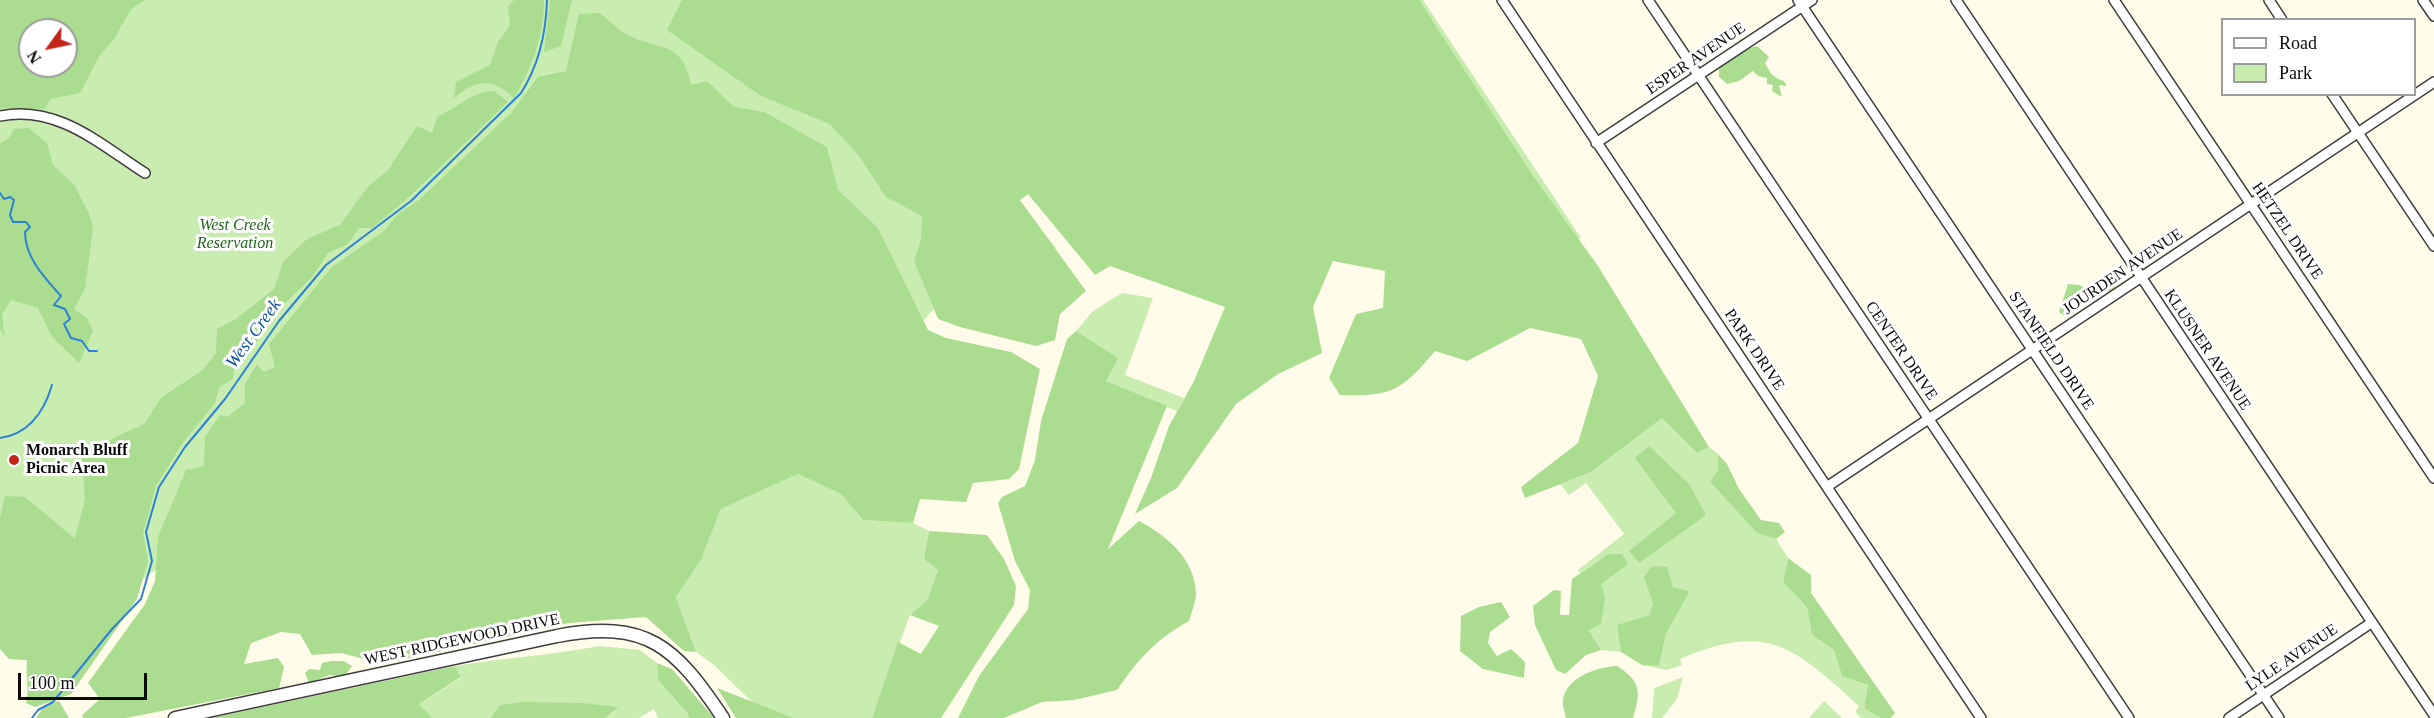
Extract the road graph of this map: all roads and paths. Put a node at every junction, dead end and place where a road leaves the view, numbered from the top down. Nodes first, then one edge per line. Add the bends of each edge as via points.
1 (1502, 0) edge
2 (1648, 0) edge
3 (1812, 0) edge
4 (1956, 0) edge
5 (2114, 0) edge
6 (2269, 0) edge
7 (2423, 0) edge
8 (1800, 3) edge
9 (2434, 16) edge
10 (2281, 18) edge
11 (1699, 76) junction
12 (2434, 82) edge
13 (2416, 94) edge
14 (2333, 96) edge
15 (2414, 96) edge
16 (0, 116) edge
17 (2358, 134) junction
18 (1596, 143) junction
19 (145, 173) dead end
20 (2251, 204) junction
21 (2434, 246) edge
22 (2141, 278) junction
23 (2033, 350) junction
24 (1929, 419) junction
25 (2434, 478) edge
26 (1828, 486) junction
27 (2371, 623) junction
28 (2263, 695) junction
29 (2434, 715) edge
30 (175, 718) edge
31 (723, 718) edge
32 (1981, 718) edge
33 (2130, 718) edge
34 (2229, 718) edge
35 (2278, 718) edge

1 - 18 street, PARK DRIVE
2 - 11 street, CENTER DRIVE
3 - 8 street, ESPER AVENUE
4 - 22 street, KLUSNER AVENUE
5 - 20 street, HETZEL DRIVE
6 - 10 street
7 - 9 street
8 - 11 street, ESPER AVENUE
8 - 23 street, STANFIELD DRIVE
11 - 18 street, ESPER AVENUE
11 - 24 street, CENTER DRIVE
12 - 13 street, JOURDEN AVENUE
14 - 17 street
15 - 17 street, JOURDEN AVENUE
16 - 19 street via 36,115 60,121
17 - 20 street, JOURDEN AVENUE
17 - 21 street
18 - 26 street, PARK DRIVE
20 - 22 street, JOURDEN AVENUE
20 - 25 street, HETZEL DRIVE
22 - 23 street, JOURDEN AVENUE
22 - 27 street, KLUSNER AVENUE
23 - 24 street, JOURDEN AVENUE
23 - 28 street, STANFIELD DRIVE
24 - 26 street, JOURDEN AVENUE
24 - 33 street, CENTER DRIVE
26 - 32 street, PARK DRIVE
27 - 28 street, LYLE AVENUE
27 - 29 street, KLUSNER AVENUE
28 - 34 street, LYLE AVENUE
28 - 35 street, STANFIELD DRIVE
30 - 31 street, WEST RIDGEWOOD DRIVE via 556,636 604,630 638,635 674,655

